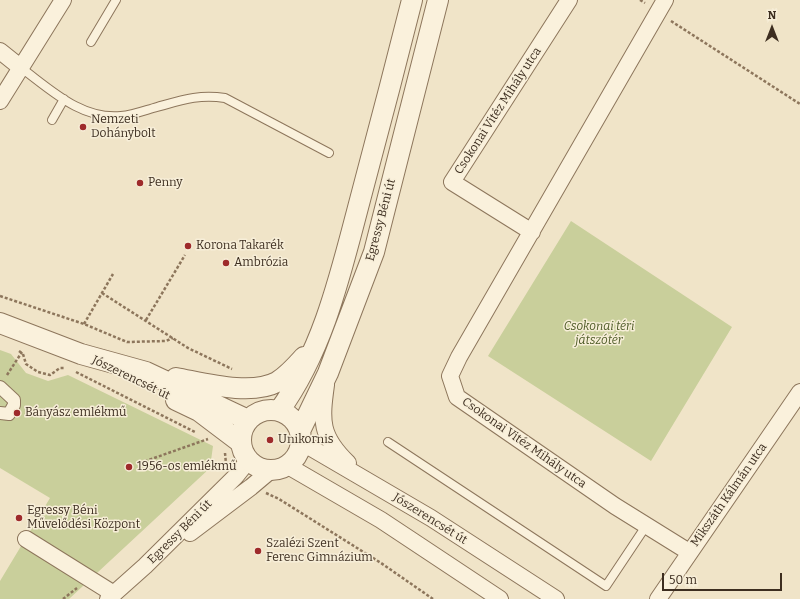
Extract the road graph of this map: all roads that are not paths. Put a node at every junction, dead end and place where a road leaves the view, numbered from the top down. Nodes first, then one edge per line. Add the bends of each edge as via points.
1 (63, 0) edge
2 (116, 0) edge
3 (412, 0) edge
4 (438, 0) edge
5 (569, 0) edge
6 (661, 6) edge
7 (91, 42) dead end
8 (0, 51) edge
9 (20, 66) junction
10 (64, 99) junction
11 (0, 101) edge
12 (52, 120) dead end
13 (329, 153) dead end
14 (532, 232) junction
15 (0, 323) edge
16 (320, 336) junction
17 (78, 362) junction
18 (146, 372) junction
19 (328, 373) junction
20 (2, 384) edge
21 (800, 392) edge
22 (279, 411) junction
23 (0, 413) edge
24 (248, 420) junction
25 (301, 437) junction
26 (388, 442) dead end
27 (231, 445) junction
28 (248, 461) junction
29 (279, 468) junction
30 (367, 480) junction
31 (646, 526) junction
32 (26, 539) dead end
33 (689, 552) junction
34 (145, 566) junction
35 (111, 596) edge
36 (500, 599) edge
37 (556, 599) edge
38 (658, 599) edge

1 - 9 street
2 - 7 lane
3 - 16 street, Egressy Béni út via 347,249
4 - 19 street, Egressy Béni út via 374,252
5 - 14 street, Csokonai Vitéz Mihály utca via 452,182
6 - 14 street, Csokonai Vitéz Mihály utca
8 - 9 street
9 - 10 lane
9 - 11 street
10 - 12 lane
10 - 13 lane via 97,115 121,116 192,97 207,95 225,98
14 - 31 street, Csokonai Vitéz Mihály utca via 450,376 456,397
15 - 17 street, Jószerencsét út
16 - 18 street via 294,368 277,382 261,388 217,386
16 - 22 street, Egressy Béni út via 291,394
17 - 18 street, Jószerencsét út
17 - 27 street, Jószerencsét út via 199,411
18 - 24 street, Jószerencsét út
19 - 25 street, Egressy Béni út
19 - 30 street via 323,407 324,429 334,449
20 - 23 street via 14,400 14,405 9,414
21 - 33 street, Mikszáth Kálmán utca
22 - 24 street via 259,412
22 - 25 street via 296,422
24 - 27 street
25 - 29 street via 300,451
25 - 30 street, Jószerencsét út
26 - 31 lane via 606,586
27 - 28 street via 242,452
28 - 29 street via 258,468
28 - 34 street, Egressy Béni út
29 - 34 street
29 - 36 street via 381,520
30 - 37 street, Jószerencsét út
31 - 33 street, Csokonai Vitéz Mihály utca
32 - 35 street
33 - 38 street, Mikszáth Kálmán utca
34 - 35 street, Egressy Béni út

